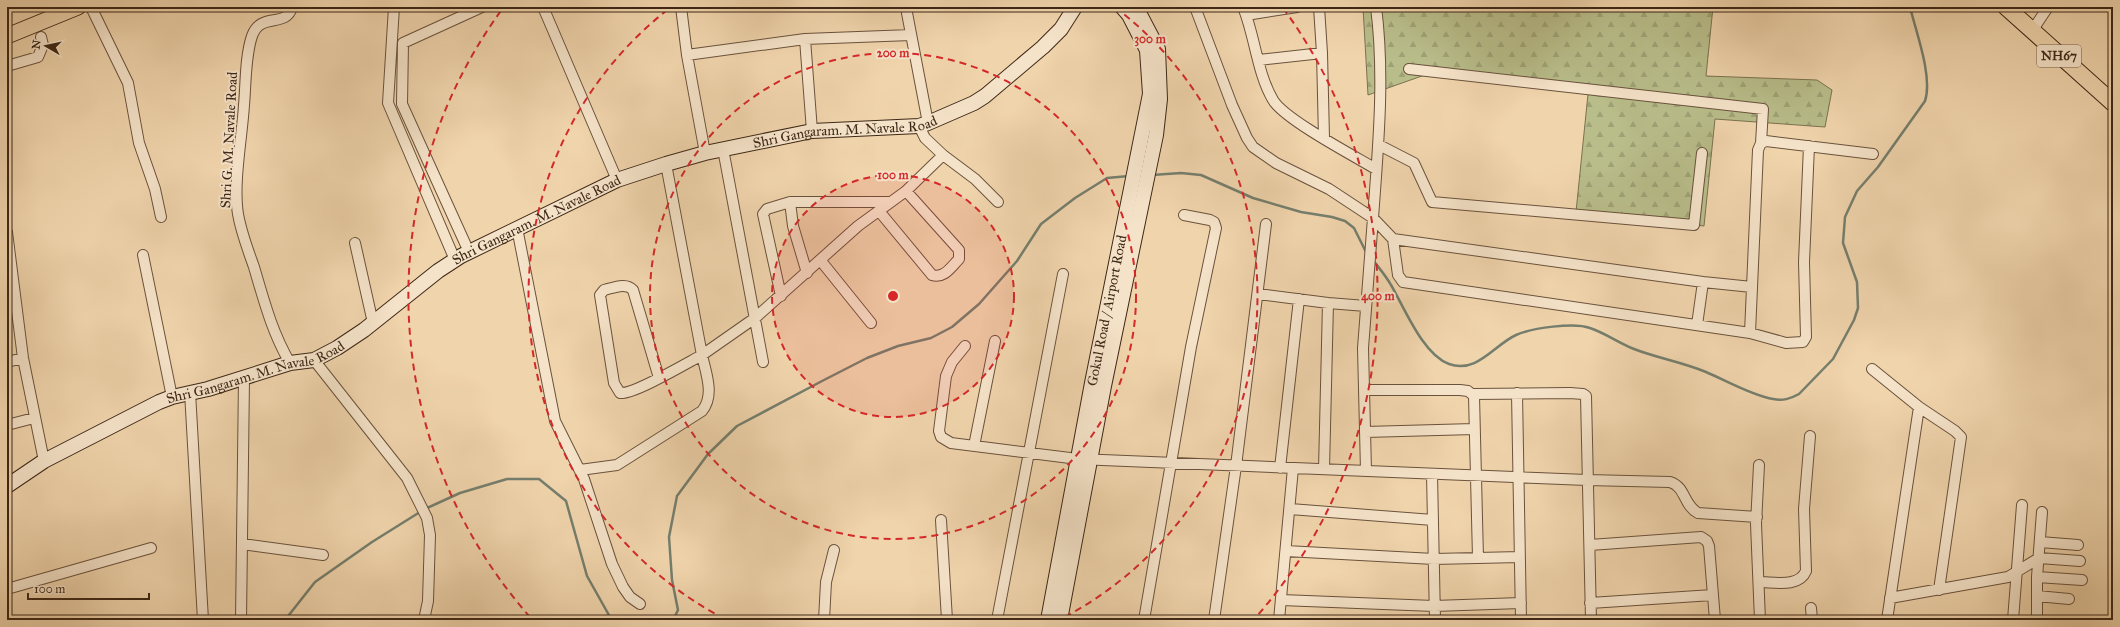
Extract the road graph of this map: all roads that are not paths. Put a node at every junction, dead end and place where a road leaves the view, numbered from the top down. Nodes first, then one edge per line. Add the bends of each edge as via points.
1 (78, 7) edge
2 (91, 7) edge
3 (292, 7) edge
4 (394, 7) edge
5 (482, 7) edge
6 (543, 7) edge
7 (681, 7) edge
8 (908, 7) edge
9 (1075, 7) edge
10 (1122, 7) edge
11 (1136, 7) edge
12 (1195, 7) edge
13 (1298, 7) edge
14 (1319, 7) edge
15 (1376, 7) edge
16 (2006, 7) edge
17 (2048, 7) edge
18 (1244, 11) edge
19 (2032, 31) junction
20 (911, 35) junction
21 (7, 36) edge
22 (42, 37) dead end
23 (805, 38) junction
24 (1322, 53) junction
25 (687, 55) junction
26 (1259, 60) junction
27 (7, 66) edge
28 (1409, 69) dead end
29 (1155, 95) junction
30 (2113, 103) edge
31 (924, 125) junction
32 (812, 131) junction
33 (1324, 138) junction
34 (1761, 143) junction
35 (1379, 145) junction
36 (1809, 146) junction
37 (723, 149) junction
38 (705, 153) junction
39 (1702, 153) dead end
40 (1874, 154) dead end
41 (943, 155) junction
42 (666, 164) junction
43 (1376, 169) junction
44 (617, 180) junction
45 (906, 191) junction
46 (790, 202) junction
47 (891, 202) junction
48 (998, 202) dead end
49 (878, 211) junction
50 (1184, 215) dead end
51 (161, 217) dead end
52 (1373, 218) junction
53 (1266, 224) dead end
54 (517, 228) junction
55 (8, 232) edge
56 (1393, 239) junction
57 (355, 243) dead end
58 (469, 252) junction
59 (143, 255) dead end
60 (455, 260) junction
61 (821, 261) junction
62 (807, 273) junction
63 (1062, 274) dead end
64 (1703, 282) junction
65 (1752, 287) junction
66 (1258, 294) junction
67 (781, 296) junction
68 (1299, 299) junction
69 (1328, 303) junction
70 (1366, 306) junction
71 (755, 318) junction
72 (373, 323) junction
73 (871, 323) dead end
74 (1697, 325) junction
75 (1750, 333) junction
76 (995, 341) dead end
77 (965, 346) dead end
78 (702, 355) junction
79 (23, 358) junction
80 (314, 360) junction
81 (7, 362) edge
82 (763, 362) dead end
83 (290, 363) junction
84 (1872, 369) dead end
85 (244, 378) junction
86 (659, 378) junction
87 (1365, 390) junction
88 (190, 392) junction
89 (1517, 393) junction
90 (1473, 394) junction
91 (172, 397) junction
92 (1918, 407) junction
93 (34, 418) junction
94 (7, 425) edge
95 (1474, 429) junction
96 (1365, 432) junction
97 (1810, 436) dead end
98 (974, 446) junction
99 (1028, 453) junction
100 (1084, 459) junction
101 (44, 461) junction
102 (1171, 463) junction
103 (1759, 465) dead end
104 (1236, 466) junction
105 (1280, 468) junction
106 (1294, 468) junction
107 (1324, 469) junction
108 (580, 470) junction
109 (1366, 471) junction
110 (1432, 474) junction
111 (1475, 476) junction
112 (1519, 478) junction
113 (1587, 480) junction
114 (7, 486) edge
115 (2022, 505) dead end
116 (1290, 508) junction
117 (2042, 512) dead end
118 (1757, 517) junction
119 (941, 520) dead end
120 (1433, 520) junction
121 (2040, 542) junction
122 (242, 544) junction
123 (1590, 545) junction
124 (2078, 545) dead end
125 (151, 548) dead end
126 (834, 550) dead end
127 (1286, 551) junction
128 (323, 555) dead end
129 (1520, 557) junction
130 (1478, 558) junction
131 (2039, 558) junction
132 (1434, 559) junction
133 (2080, 561) dead end
134 (2017, 571) junction
135 (2037, 577) junction
136 (2082, 580) dead end
137 (1759, 582) junction
138 (7, 589) edge
139 (1939, 590) junction
140 (1713, 595) junction
141 (2037, 596) junction
142 (1890, 598) junction
143 (2069, 599) dead end
144 (1281, 600) junction
145 (1521, 603) junction
146 (1590, 603) junction
147 (640, 604) dead end
148 (1434, 606) junction
149 (1811, 608) dead end
150 (203, 620) edge
151 (241, 620) edge
152 (424, 620) edge
153 (824, 620) edge
154 (947, 620) edge
155 (997, 620) edge
156 (1048, 620) edge
157 (1060, 620) edge
158 (1144, 620) edge
159 (1214, 620) edge
160 (1280, 620) edge
161 (1435, 620) edge
162 (1521, 620) edge
163 (1591, 620) edge
164 (1715, 620) edge
165 (1760, 620) edge
166 (1812, 620) edge
167 (1887, 620) edge
168 (2013, 620) edge
169 (2037, 620) edge

1 - 21 main road
2 - 51 street via 128,83 139,143 155,189
3 - 83 street, Shri G. M. Navale Road via 291,12 281,20 261,23 255,28 252,37 247,66 238,202 241,227 276,338
4 - 60 street via 388,103
5 - 58 street via 403,44 402,104
6 - 44 street
7 - 25 street
8 - 20 street
9 - 31 main road, Shri Gangaram. M. Navale Road via 1061,29 1043,47 985,96
10 - 29 main road, Gokul Road / Airport Road via 1129,15 1147,50
11 - 29 main road, Gokul Road / Airport Road via 1158,49
12 - 52 street via 1232,105 1253,147 1276,163 1329,189
13 - 18 street
14 - 24 street
15 - 35 street via 1380,45
16 - 19 highway, NH67
17 - 19 street
18 - 26 street
19 - 30 highway, NH67
20 - 23 street
20 - 31 street
22 - 27 street via 43,45 38,57
23 - 25 street
23 - 32 street
24 - 26 street
24 - 33 street
25 - 38 street
26 - 33 street via 1271,95 1278,106
28 - 34 street via 1763,109
29 - 100 main road, Gokul Road / Airport Road
31 - 32 main road, Shri Gangaram. M. Navale Road
31 - 41 street via 925,138
32 - 37 main road, Shri Gangaram. M. Navale Road
33 - 43 street
34 - 36 street via 1766,141
34 - 65 street via 1758,150
35 - 39 street via 1414,163 1432,202 1694,226
35 - 43 street
36 - 40 street
36 - 75 street via 1804,262 1806,337 1803,342 1786,343
37 - 38 main road, Shri Gangaram. M. Navale Road
37 - 71 street
38 - 42 main road, Shri Gangaram. M. Navale Road
41 - 45 street
41 - 48 street via 975,179
42 - 44 main road, Shri Gangaram. M. Navale Road
42 - 78 street
43 - 52 street
44 - 54 main road, Shri Gangaram. M. Navale Road
45 - 47 street
45 - 49 street via 959,250 959,259 942,275 932,275
46 - 47 street
46 - 62 street via 793,226
46 - 67 street via 767,209 763,214
47 - 49 street
49 - 61 street
50 - 102 street via 1210,220 1216,228 1191,347
52 - 56 street
52 - 70 street
53 - 66 street
54 - 58 main road, Shri Gangaram. M. Navale Road
54 - 108 street via 555,421
55 - 79 street
56 - 64 street
56 - 74 street via 1398,275 1403,282
57 - 72 street
58 - 60 main road, Shri Gangaram. M. Navale Road
59 - 91 street
60 - 72 main road, Shri Gangaram. M. Navale Road
61 - 62 street
61 - 73 street
62 - 67 street
63 - 99 street
64 - 65 street
64 - 74 street
65 - 75 street
66 - 68 street
66 - 104 street
67 - 71 street
68 - 69 street
68 - 105 street
69 - 70 street
69 - 107 street
70 - 87 street via 1363,348
71 - 78 street
71 - 82 street
72 - 80 main road, Shri Gangaram. M. Navale Road via 337,348
74 - 75 street
76 - 98 street
77 - 98 street via 952,362 946,376 939,431 945,440
78 - 86 street
78 - 108 street via 709,398 702,411 617,465
79 - 81 street
79 - 93 street
80 - 83 main road, Shri Gangaram. M. Navale Road
80 - 152 street via 412,487 427,518 430,535 428,600
83 - 85 main road, Shri Gangaram. M. Navale Road
84 - 92 street
85 - 88 main road, Shri Gangaram. M. Navale Road
85 - 122 street
86 - 86 street via 625,394 616,389 600,300 601,292 604,290 627,286 633,290
87 - 90 street via 1460,390
87 - 96 street
88 - 91 main road, Shri Gangaram. M. Navale Road
88 - 150 street
89 - 90 street
89 - 112 street
89 - 113 street via 1578,393 1586,396
90 - 95 street
91 - 101 main road, Shri Gangaram. M. Navale Road
92 - 139 street via 1956,431 1960,437
92 - 142 street
93 - 94 street
93 - 101 street
95 - 96 street
95 - 111 street
96 - 109 street
97 - 137 street via 1804,509 1806,572 1803,578 1796,582
98 - 99 street
99 - 100 street
99 - 155 street
100 - 102 street
100 - 156 main road, Gokul Road / Airport Road
100 - 157 main road, Gokul Road / Airport Road
101 - 114 main road, Shri Gangaram. M. Navale Road
102 - 104 street
102 - 158 street
103 - 118 street
104 - 105 street
104 - 159 street
105 - 106 street
106 - 107 street
106 - 116 street
107 - 109 street
108 - 147 street via 615,569 630,597
109 - 110 street
110 - 111 street
110 - 120 street
111 - 112 street
111 - 130 street
112 - 113 street
112 - 129 street
113 - 118 street via 1670,482 1682,489 1686,503 1698,513
113 - 123 street
115 - 134 street
116 - 120 street
116 - 127 street
117 - 121 street
118 - 137 street
119 - 154 street
120 - 132 street
121 - 124 street
121 - 131 street
122 - 128 street
122 - 151 street
123 - 140 street via 1701,538 1707,541 1709,546
123 - 146 street
125 - 138 street
126 - 153 street via 826,582
127 - 132 street
127 - 144 street
129 - 130 street
129 - 145 street
130 - 132 street
131 - 133 street
131 - 134 street
131 - 135 street
132 - 148 street
134 - 139 street via 2008,577
134 - 168 street
135 - 136 street
135 - 141 street
137 - 165 street
139 - 142 street
140 - 146 street
140 - 164 street
141 - 143 street
141 - 169 street
142 - 167 street
144 - 148 street
144 - 160 street
145 - 148 street
145 - 162 street
146 - 163 street
148 - 161 street
149 - 166 street

